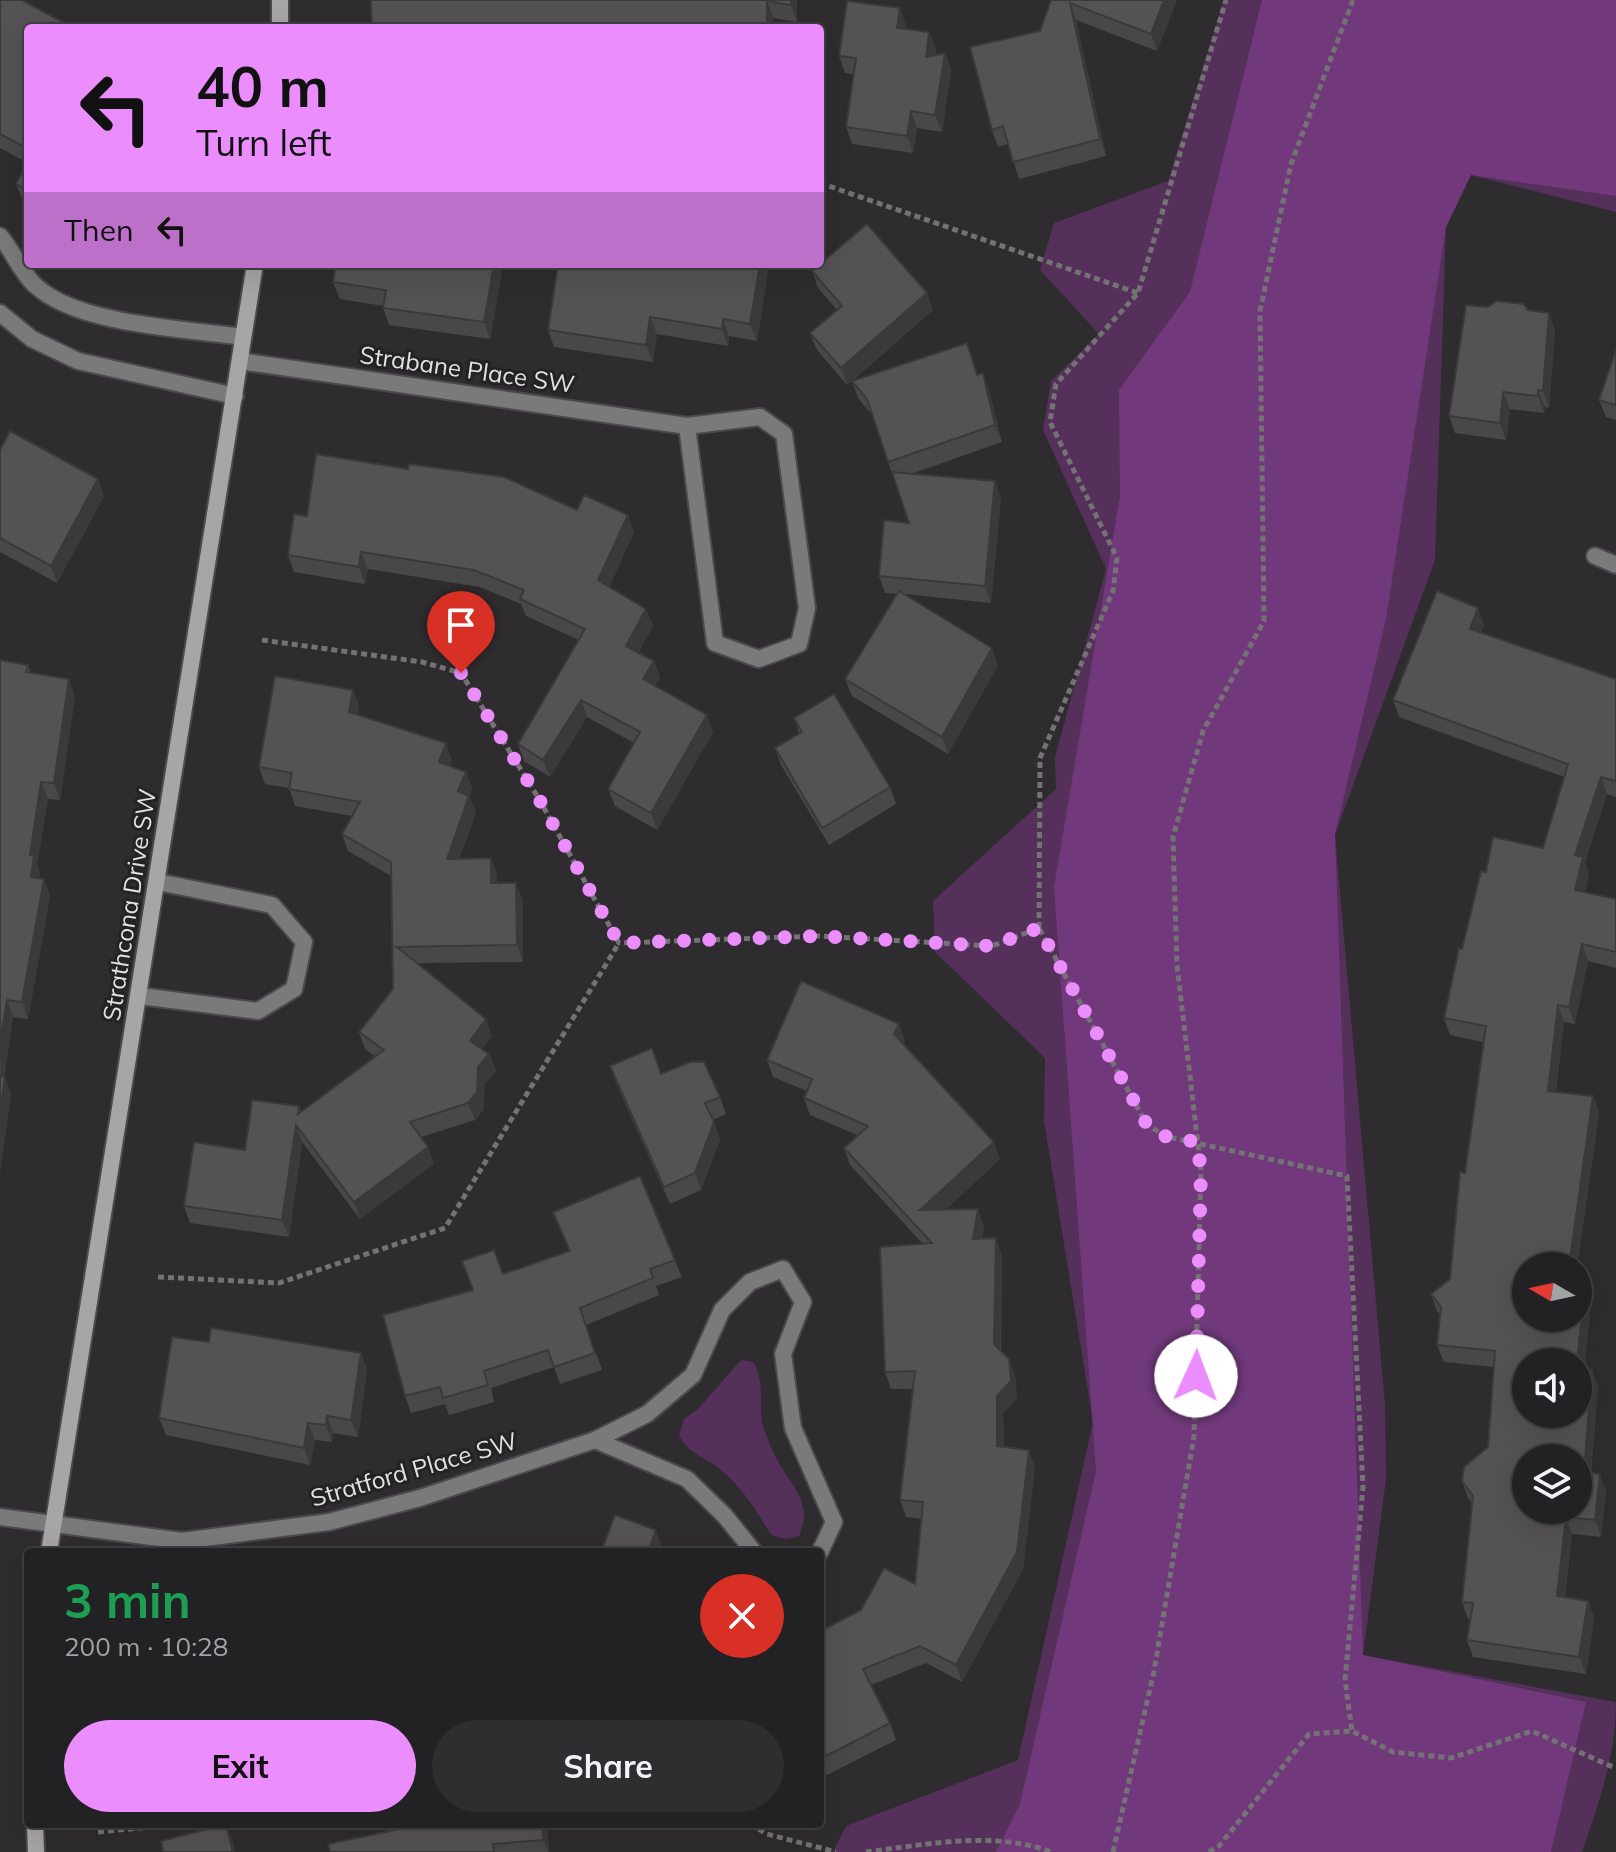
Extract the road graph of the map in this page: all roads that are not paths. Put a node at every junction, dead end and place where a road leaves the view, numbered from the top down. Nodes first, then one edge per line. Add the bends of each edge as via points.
1 (280, 0) edge
2 (280, 24) edge
3 (0, 236) edge
4 (254, 268) edge
5 (0, 313) edge
6 (243, 337) junction
7 (240, 361) junction
8 (235, 396) junction
9 (687, 426) junction
10 (1595, 556) dead end
11 (1616, 565) edge
12 (158, 882) junction
13 (140, 996) junction
14 (595, 1440) junction
15 (0, 1517) edge
16 (54, 1525) junction
17 (50, 1548) edge
18 (751, 1548) edge
19 (822, 1548) edge
20 (35, 1828) edge
21 (36, 1852) edge

1 - 2 street
3 - 6 street via 36,286 80,309 124,323
4 - 6 street, Strathcona Drive SW
5 - 8 street via 32,339 78,361
6 - 7 street, Strathcona Drive SW
7 - 8 street, Strathcona Drive SW
7 - 9 street, Strabane Place SW
8 - 12 street, Strathcona Drive SW
9 - 9 street, Strabane Place SW via 715,643 759,659 799,644 807,608 784,434 760,417
10 - 11 street
12 - 13 street, Strathcona Drive SW
12 - 13 street via 272,905 304,942 294,989 258,1011
13 - 16 street, Strathcona Drive SW
14 - 16 street, Stratford Place SW via 329,1522 182,1541
14 - 18 street via 687,1479
14 - 19 street, Stratford Place SW via 647,1414 693,1375 722,1310 750,1282 783,1269 803,1302 783,1354 793,1428 834,1522
15 - 16 street, Stratford Place SW
16 - 17 street, Strathcona Drive SW
20 - 21 street

